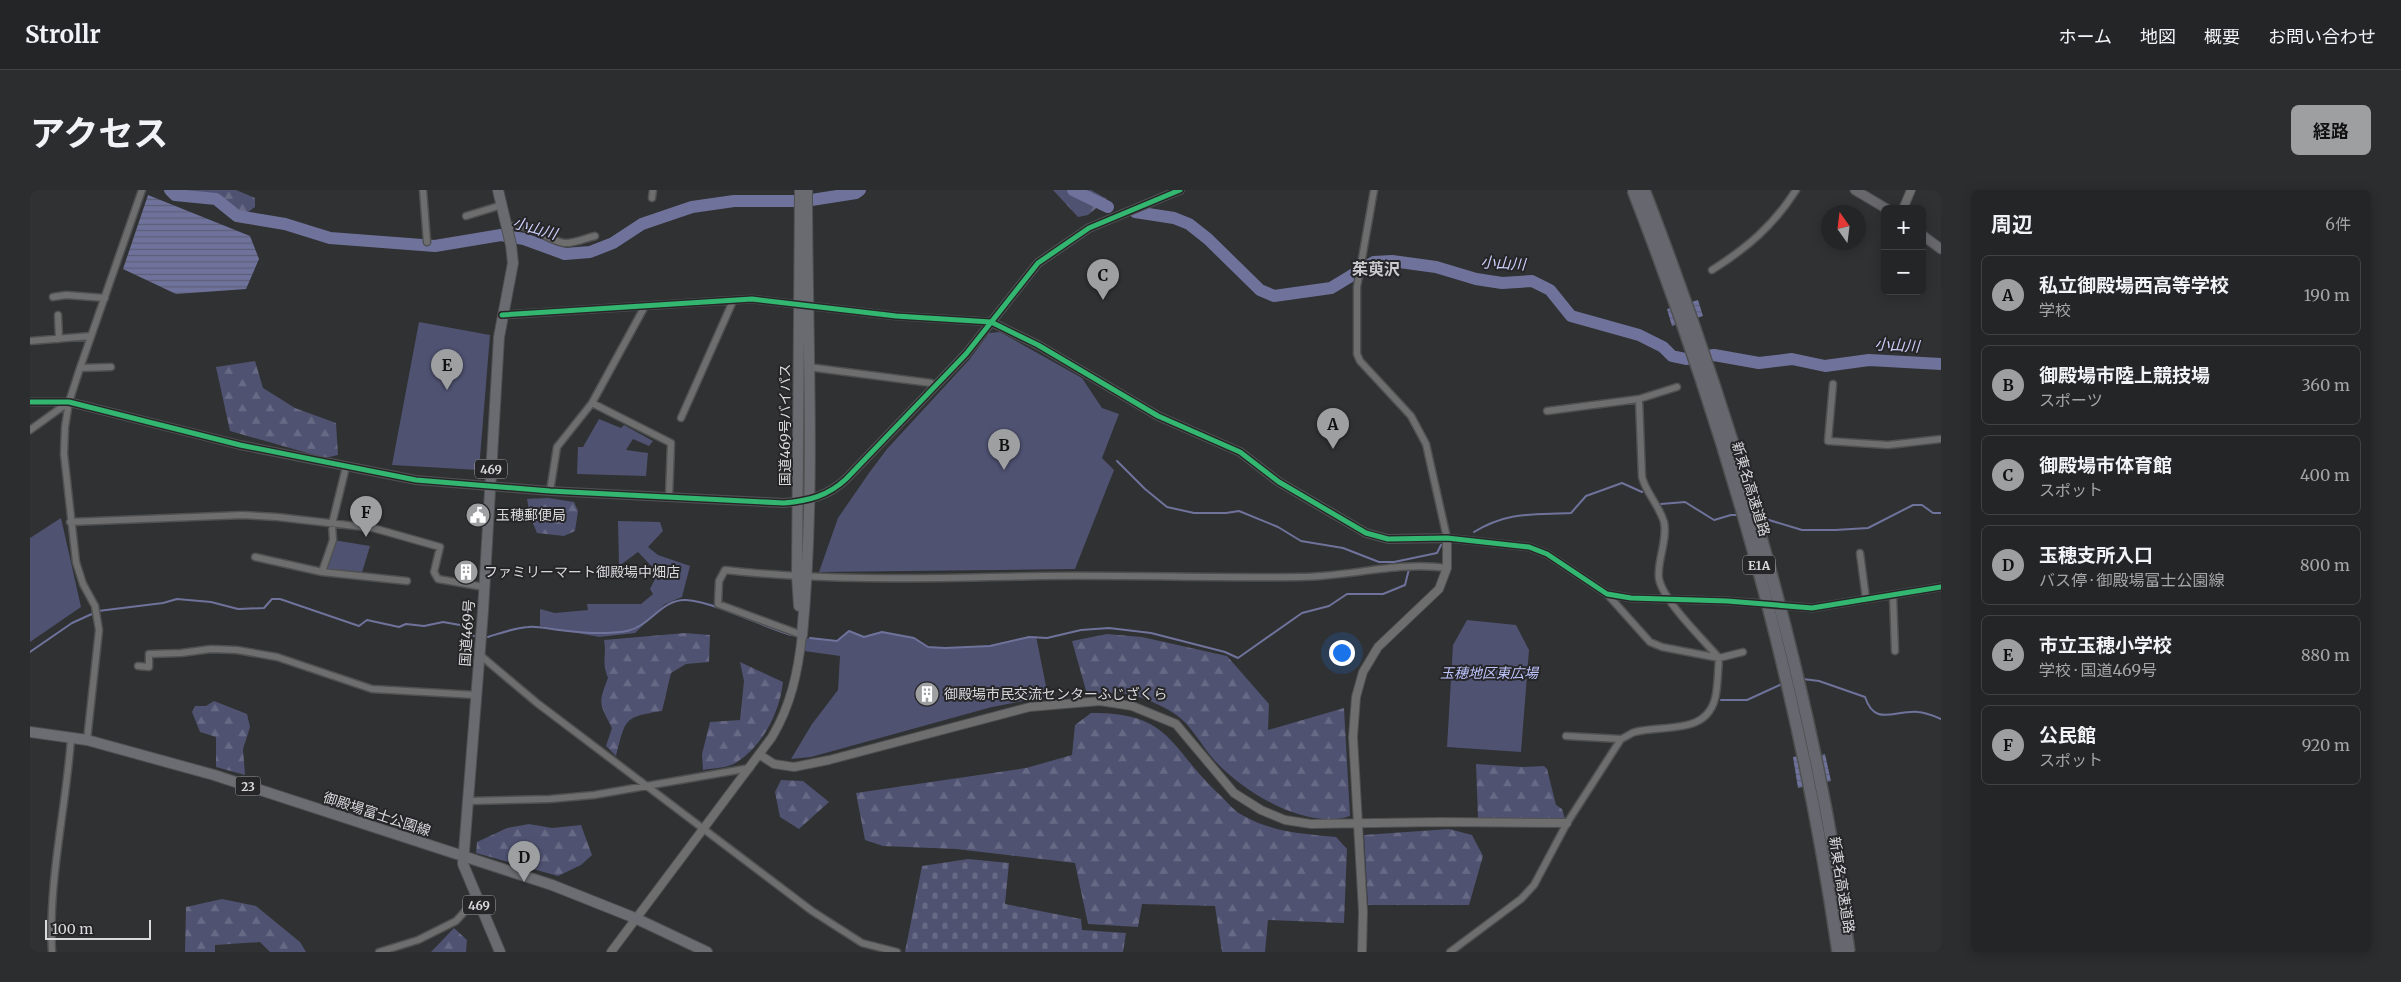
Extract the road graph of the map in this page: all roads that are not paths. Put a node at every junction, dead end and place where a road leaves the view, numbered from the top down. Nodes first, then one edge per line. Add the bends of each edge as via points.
1 (142, 190) edge
2 (423, 190) edge
3 (498, 190) edge
4 (653, 190) edge
5 (1180, 190) edge
6 (1374, 190) edge
7 (1633, 190) edge
8 (1644, 190) edge
9 (1796, 190) edge
10 (1855, 190) edge
11 (1911, 190) edge
12 (804, 191) edge
13 (652, 198) dead end
14 (502, 205) junction
15 (1881, 205) edge
16 (1905, 205) edge
17 (466, 216) dead end
18 (508, 229) junction
19 (595, 236) dead end
20 (1926, 238) edge
21 (427, 242) dead end
22 (1941, 249) edge
23 (1712, 270) dead end
24 (53, 297) dead end
25 (105, 298) junction
26 (733, 301) junction
27 (804, 304) junction
28 (645, 306) junction
29 (58, 315) dead end
30 (502, 315) junction
31 (991, 322) junction
32 (91, 336) junction
33 (59, 339) junction
34 (30, 341) edge
35 (111, 367) dead end
36 (808, 367) junction
37 (80, 368) junction
38 (1833, 384) dead end
39 (935, 386) junction
40 (1677, 387) dead end
41 (1639, 399) junction
42 (30, 402) edge
43 (69, 402) junction
44 (592, 403) junction
45 (1547, 411) dead end
46 (681, 418) dead end
47 (30, 430) edge
48 (1941, 439) edge
49 (346, 467) junction
50 (490, 485) junction
51 (550, 491) junction
52 (669, 497) junction
53 (804, 500) junction
54 (70, 522) junction
55 (332, 524) junction
56 (1447, 538) junction
57 (1860, 553) dead end
58 (255, 557) dead end
59 (1447, 568) junction
60 (322, 572) junction
61 (802, 577) junction
62 (407, 581) dead end
63 (484, 587) junction
64 (1941, 587) edge
65 (1607, 594) junction
66 (1893, 595) junction
67 (1669, 599) junction
68 (1866, 599) junction
69 (802, 635) junction
70 (1895, 651) dead end
71 (1743, 652) dead end
72 (480, 655) junction
73 (1719, 658) junction
74 (138, 666) dead end
75 (476, 696) junction
76 (30, 732) edge
77 (1566, 736) dead end
78 (71, 738) junction
79 (87, 740) junction
80 (1622, 740) junction
81 (760, 756) junction
82 (750, 768) junction
83 (647, 785) junction
84 (468, 800) junction
85 (1357, 823) junction
86 (1567, 823) junction
87 (703, 828) junction
88 (463, 857) junction
89 (476, 898) junction
90 (635, 918) junction
91 (52, 952) edge
92 (379, 952) edge
93 (500, 952) edge
94 (611, 952) edge
95 (707, 952) edge
96 (897, 952) edge
97 (1362, 952) edge
98 (1450, 952) edge
99 (1838, 952) edge
100 (1849, 952) edge

1 - 25 street
2 - 21 street
3 - 14 highway, 国道469号 / 469
4 - 13 street
5 - 31 street via 1089,228 1056,249 1038,263
6 - 56 street via 1357,287 1357,354 1411,416 1426,444
7 - 99 highway, 新東名高速道路 / E1A, bridge via 1699,371 1759,566 1798,725
8 - 100 highway, 新東名高速道路 / E1A, bridge via 1708,368 1770,564 1806,712
9 - 23 street via 1747,248
10 - 15 main road
11 - 16 street
12 - 27 highway, 国道469号バイパス
14 - 17 street
14 - 18 highway, 国道469号 / 469
18 - 19 street via 516,225 534,229 565,243
18 - 30 highway, 国道469号 / 469 via 513,263
20 - 22 main road
24 - 25 street
25 - 32 street
26 - 27 street
26 - 28 street
26 - 46 street
27 - 31 street via 896,316
27 - 36 highway, 国道469号バイパス
27 - 53 highway, 国道469号バイパス
28 - 30 street
28 - 44 street
29 - 33 street
30 - 50 highway, 国道469号 / 469
31 - 39 street
31 - 56 street via 1038,345 1158,416 1240,452 1279,482 1366,533 1388,539
32 - 33 street
32 - 37 street
33 - 34 street
35 - 37 street
36 - 39 street
36 - 53 highway, 国道469号バイパス
37 - 43 street
38 - 48 street via 1828,440 1888,445
39 - 53 street via 846,479 829,492
40 - 41 street
41 - 45 street
41 - 67 street via 1642,477 1664,523 1659,577
42 - 43 street
43 - 47 street
43 - 49 street via 240,445
43 - 54 street via 64,454
44 - 51 street via 556,447
44 - 52 street via 671,443
49 - 50 street via 416,480
49 - 55 street
50 - 51 street
50 - 63 highway, 国道469号 / 469
51 - 52 street
52 - 53 street via 784,503
53 - 61 highway, 国道469号バイパス
54 - 55 street via 243,515
54 - 79 street via 76,562 94,606 99,630
55 - 60 street via 333,540
55 - 63 street via 373,528 440,548 434,572 438,579
56 - 59 street
56 - 65 street via 1529,547 1547,554
57 - 68 street
58 - 60 street
59 - 61 street via 1414,565 1306,577
59 - 85 street via 1439,590 1384,641 1363,672 1353,712
60 - 62 street
61 - 69 highway, 国道469号バイパス
61 - 69 street via 726,570 719,581 718,604
63 - 72 highway, 国道469号 / 469
64 - 66 street
65 - 67 street
65 - 73 street via 1650,642
66 - 68 street
66 - 70 street
67 - 68 street via 1812,608
67 - 73 street
69 - 81 street via 795,684 788,705
71 - 73 street
72 - 75 highway, 国道469号 / 469
72 - 83 street
73 - 80 street via 1716,696 1708,712 1698,722 1634,732
74 - 75 street via 149,667 149,654 237,650 277,657 372,689
75 - 84 highway, 国道469号 / 469
76 - 78 main road, 御殿場富士公園線 / 23
77 - 80 street
78 - 79 main road, 御殿場富士公園線 / 23
78 - 91 street via 50,925
79 - 88 main road, 御殿場富士公園線 / 23 via 214,775
80 - 86 street
81 - 82 street
81 - 85 street via 774,764 794,767 1030,708 1100,701 1132,706 1176,724 1234,793 1260,810 1285,820 1311,824
82 - 83 street
82 - 87 street
83 - 84 street via 550,800
83 - 87 street
84 - 88 highway, 国道469号 / 469
85 - 86 street
85 - 97 street via 1363,911
86 - 98 street via 1534,886
87 - 90 street
87 - 96 street via 812,911 862,943
88 - 89 highway, 国道469号 / 469 via 462,864
88 - 90 main road, 御殿場富士公園線 / 23 via 552,885
89 - 92 street via 456,921 418,940
89 - 93 highway, 国道469号 / 469
90 - 94 street
90 - 95 main road, 御殿場富士公園線 / 23

